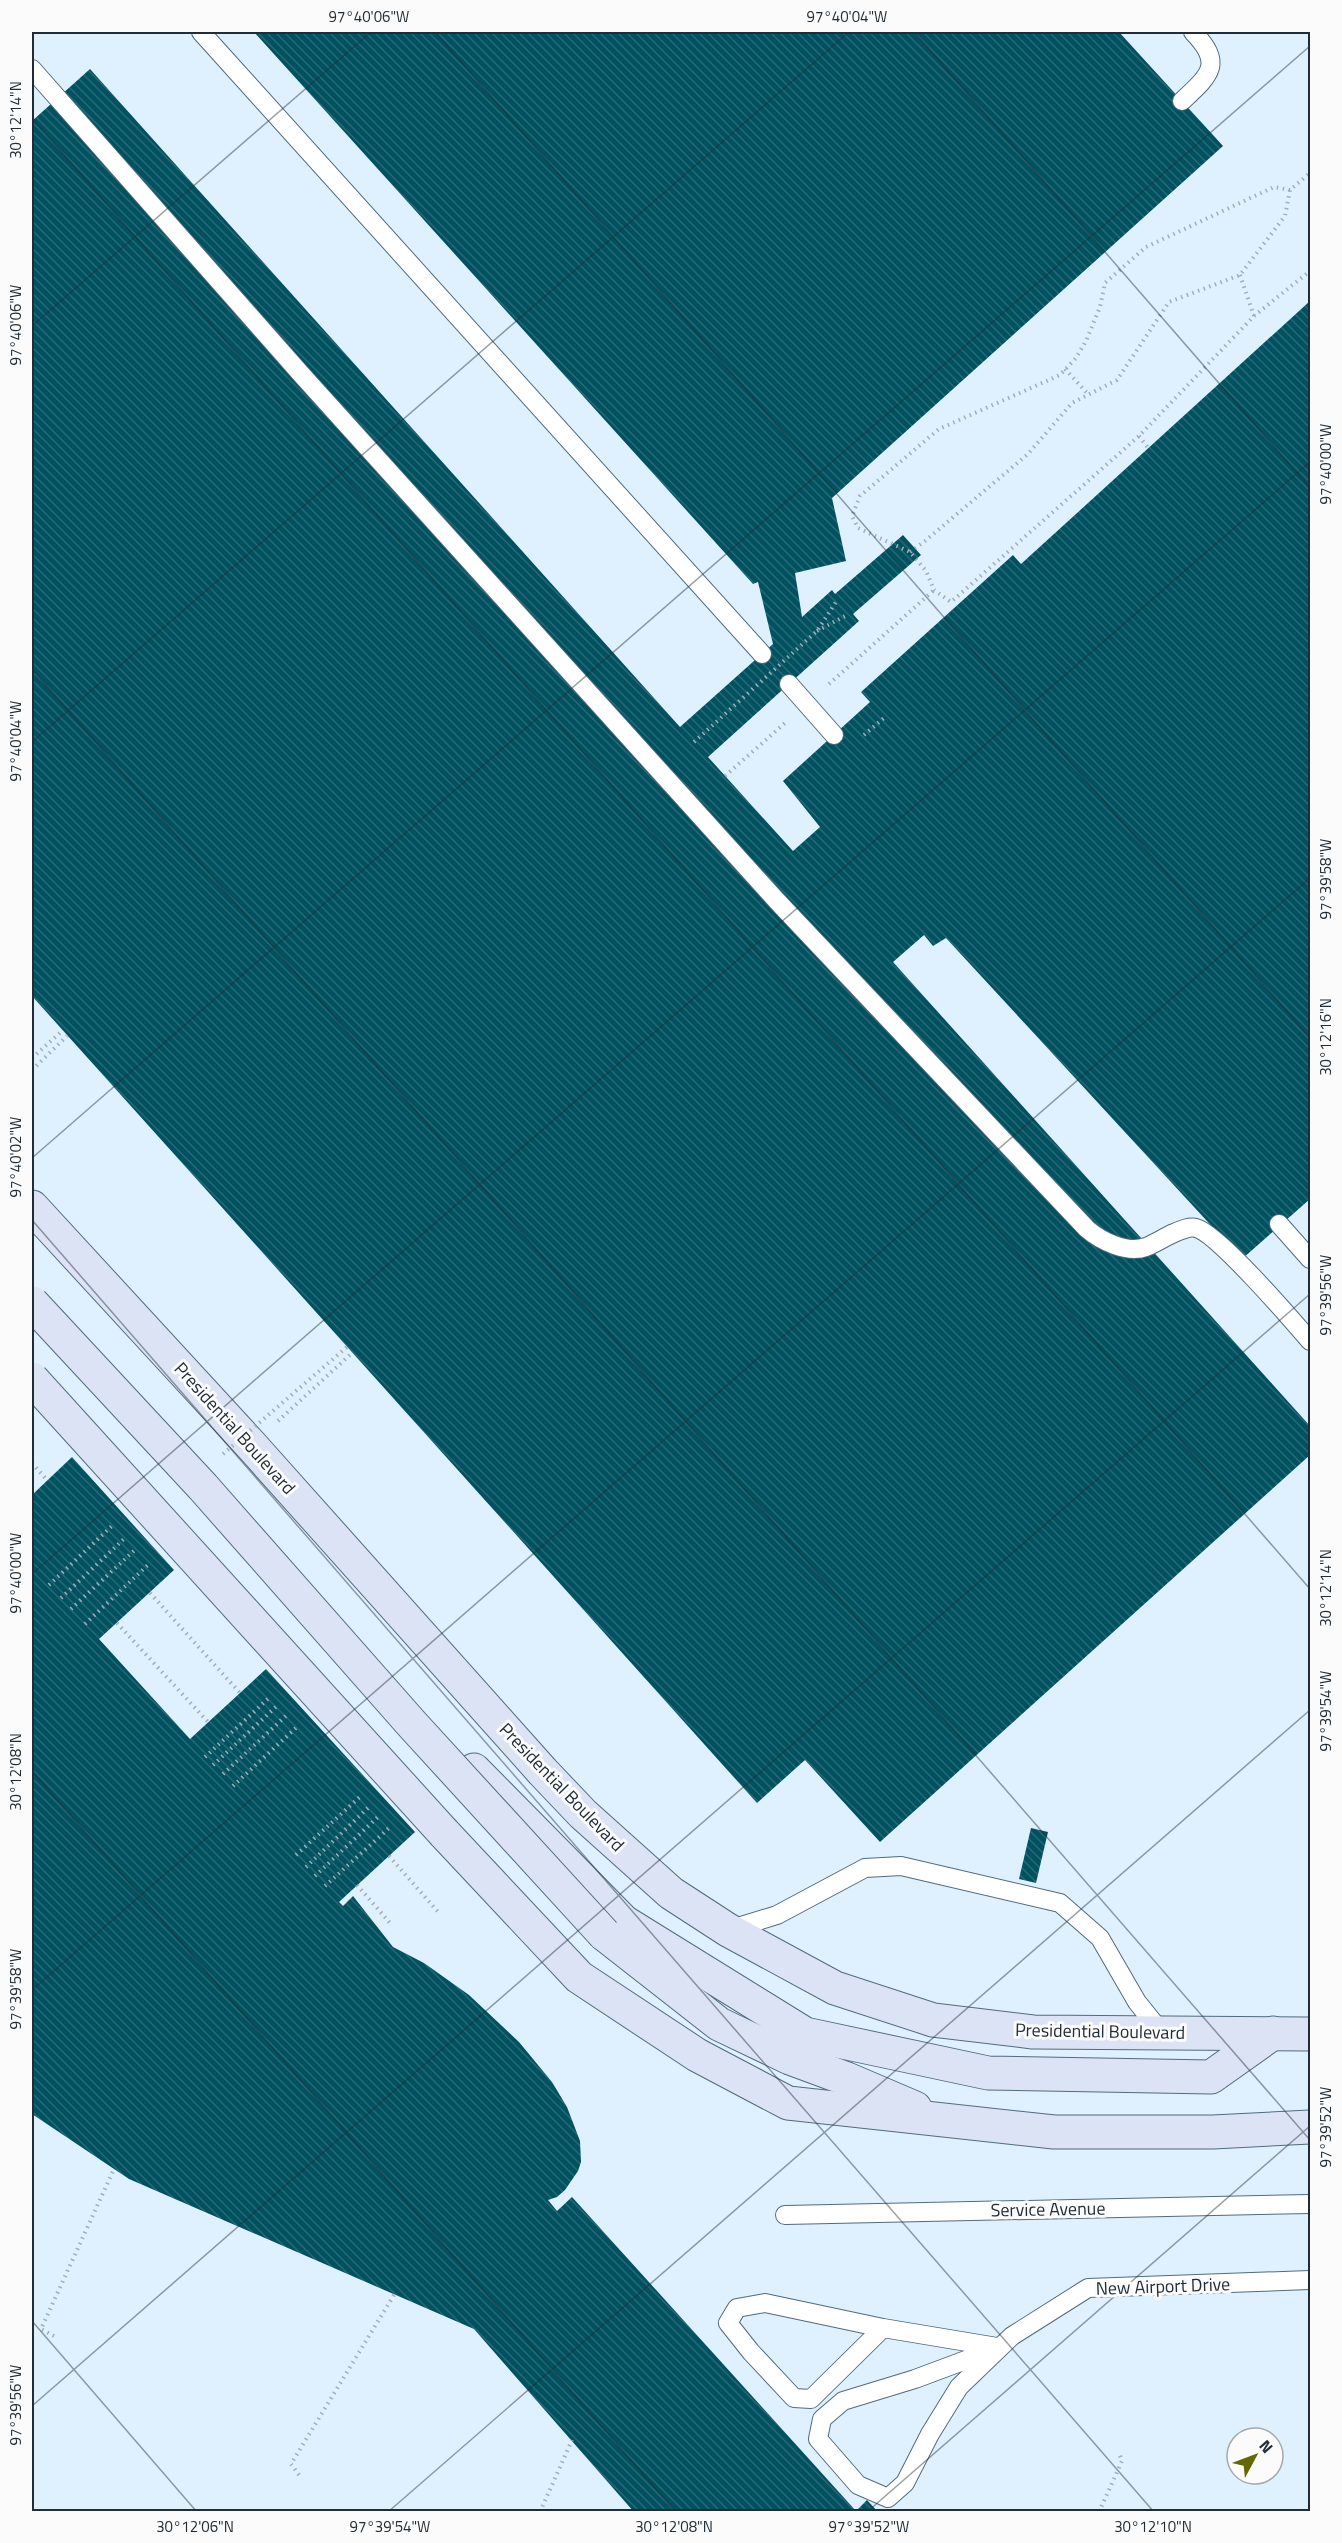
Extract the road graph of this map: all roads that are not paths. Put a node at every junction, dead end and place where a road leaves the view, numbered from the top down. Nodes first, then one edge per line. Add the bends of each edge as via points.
1 (201, 32) edge
2 (1193, 32) edge
3 (32, 69) edge
4 (1182, 101) dead end
5 (762, 654) dead end
6 (789, 684) dead end
7 (834, 735) dead end
8 (32, 1207) edge
9 (1279, 1224) dead end
10 (1311, 1259) edge
11 (32, 1286) edge
12 (32, 1303) edge
13 (1311, 1341) edge
14 (32, 1379) edge
15 (728, 1930) junction
16 (1162, 2033) junction
17 (1274, 2033) junction
18 (1311, 2034) edge
19 (950, 2122) junction
20 (1311, 2127) edge
21 (1311, 2204) edge
22 (785, 2214) dead end
23 (1309, 2281) edge
24 (883, 2328) junction
25 (998, 2348) junction

1 - 5 lane
2 - 4 lane via 1212,62 1207,77
3 - 13 lane via 293,366 761,884 1086,1229 1101,1241 1143,1249 1183,1229 1195,1227 1206,1232
6 - 7 lane
8 - 15 main road, Presidential Boulevard via 575,1806 671,1893
9 - 10 lane
11 - 17 main road via 478,1774 624,1922 805,2034 988,2073 1211,2077
12 - 19 main road, bridge via 203,1487 604,1934 719,2024 790,2058
14 - 19 main road, bridge via 579,1977 697,2055 788,2103
15 - 16 main road, Presidential Boulevard via 835,1988 933,2020 1033,2032
15 - 16 lane via 777,1916 865,1868 901,1866 1048,1900 1060,1903 1100,1938 1137,2002
16 - 17 main road, Presidential Boulevard
17 - 18 main road, Presidential Boulevard
19 - 20 main road via 1054,2133
21 - 22 lane, Service Avenue
23 - 25 lane, New Airport Drive via 1088,2288
24 - 24 lane via 765,2303 737,2308 728,2323 794,2398 811,2399
24 - 25 lane
25 - 25 lane via 959,2387 905,2483 888,2498 858,2485 818,2439 822,2419 843,2401

